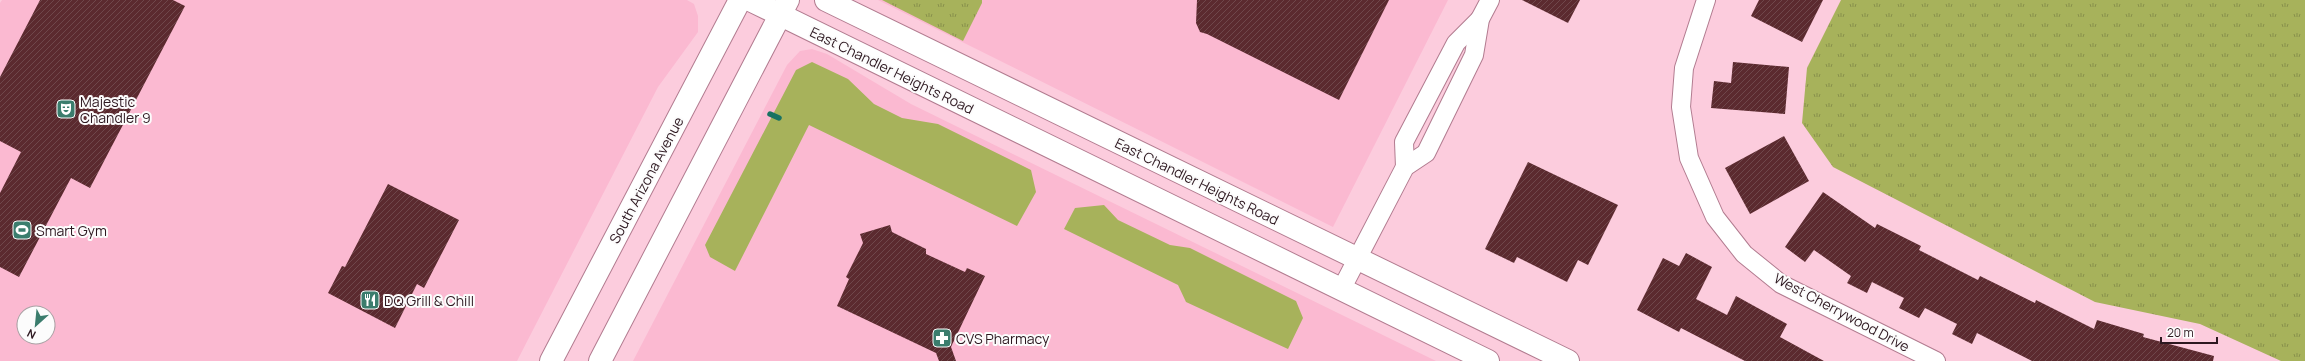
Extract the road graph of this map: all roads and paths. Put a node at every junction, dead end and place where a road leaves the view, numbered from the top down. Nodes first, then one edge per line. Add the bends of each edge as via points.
1 (740, 0) edge
2 (750, 0) edge
3 (826, 0) edge
4 (1490, 0) edge
5 (1706, 0) edge
6 (784, 7) edge
7 (1480, 19) junction
8 (1424, 102) junction
9 (1446, 113) junction
10 (1406, 167) junction
11 (1265, 214) junction
12 (1250, 245) junction
13 (1358, 259) junction
14 (1342, 290) junction
15 (551, 361) edge
16 (600, 361) edge
17 (1488, 361) edge
18 (1568, 361) edge
19 (1936, 361) edge

1 - 15 main road, South Arizona Avenue
2 - 6 main road, East Chandler Heights Road
3 - 11 main road, East Chandler Heights Road
4 - 7 street
5 - 19 street, West Cherrywood Drive via 1684,68 1681,107 1689,158 1715,217 1744,254 1781,284
6 - 12 main road, East Chandler Heights Road
6 - 16 main road
7 - 8 street via 1456,43
7 - 9 street via 1474,56
8 - 9 street
8 - 10 street via 1404,142
9 - 10 street via 1426,154
10 - 13 street
11 - 12 main road
11 - 13 main road, East Chandler Heights Road
12 - 14 main road, East Chandler Heights Road
13 - 14 street
13 - 18 main road, East Chandler Heights Road
14 - 17 main road, East Chandler Heights Road

